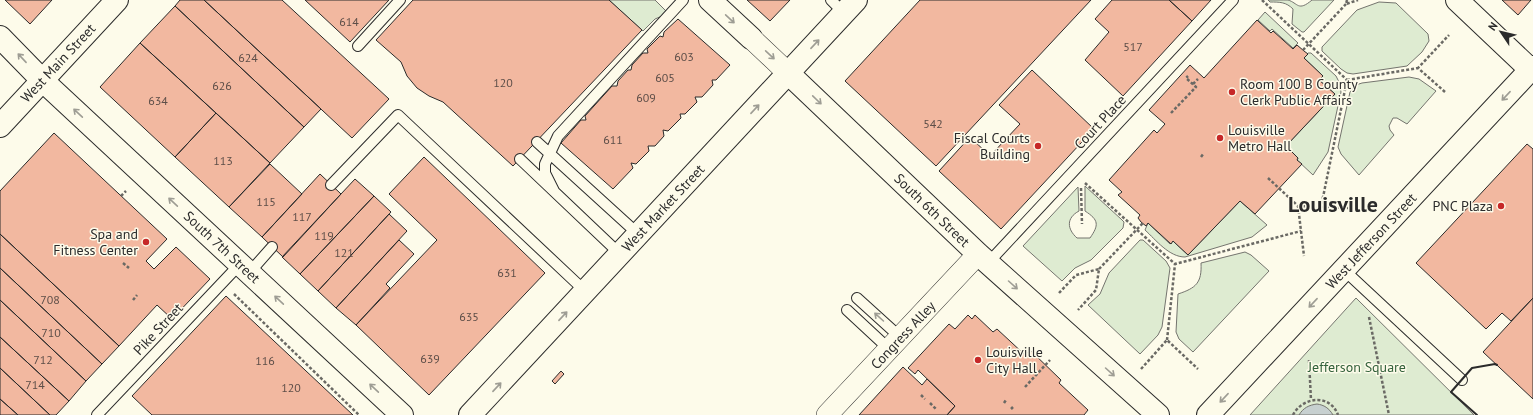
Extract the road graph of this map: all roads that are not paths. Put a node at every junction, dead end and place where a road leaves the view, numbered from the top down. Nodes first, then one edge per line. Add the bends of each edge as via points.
1 (117, 0) edge
2 (400, 0) edge
3 (683, 0) edge
4 (710, 0) edge
5 (1234, 0) edge
6 (1457, 0) edge
7 (844, 4) edge
8 (0, 37) edge
9 (751, 38) joint
10 (358, 46) dead end
11 (1532, 69) edge
12 (788, 73) junction
13 (42, 80) junction
14 (0, 126) edge
15 (537, 142) dead end
16 (550, 153) junction
17 (520, 159) dead end
18 (331, 185) dead end
19 (554, 191) junction
20 (638, 234) junction
21 (272, 247) dead end
22 (620, 254) junction
23 (983, 258) junction
24 (245, 268) junction
25 (1344, 270) junction
26 (585, 291) junction
27 (857, 298) dead end
28 (847, 310) dead end
29 (895, 343) junction
30 (1462, 380) dead end
31 (97, 415) edge
32 (402, 415) edge
33 (470, 415) edge
34 (827, 415) edge
35 (1158, 415) edge
36 (1208, 415) edge

1 - 13 main road, West Main Street
2 - 10 lane
3 - 16 lane via 558,136
4 -> 9 main road, South 6th Street
5 - 23 lane, Court Place via 1077,175
6 - 11 main road
12 -> 7 main road, West Market Street
13 -> 8 main road, South 7th Street
9 -> 12 street, South 6th Street
11 -> 25 main road, West Jefferson Street
20 -> 12 main road, West Market Street
12 -> 23 main road, South 6th Street
13 - 14 main road, West Main Street
24 -> 13 main road, South 7th Street
15 - 16 lane
16 - 19 lane via 545,164
16 - 20 lane
17 - 19 lane
18 - 26 lane via 398,115
19 - 22 lane
20 - 22 main road, West Market Street
21 - 24 lane, Pike Street
22 - 26 main road, West Market Street
23 - 29 street, Congress Alley
23 -> 35 main road, South 6th Street
24 - 31 lane, Pike Street
32 -> 24 main road, South 7th Street
25 - 30 lane
25 -> 36 main road, West Jefferson Street
33 -> 26 main road, West Market Street
29 -> 27 lane
28 - 29 lane
29 - 34 street, Congress Alley

